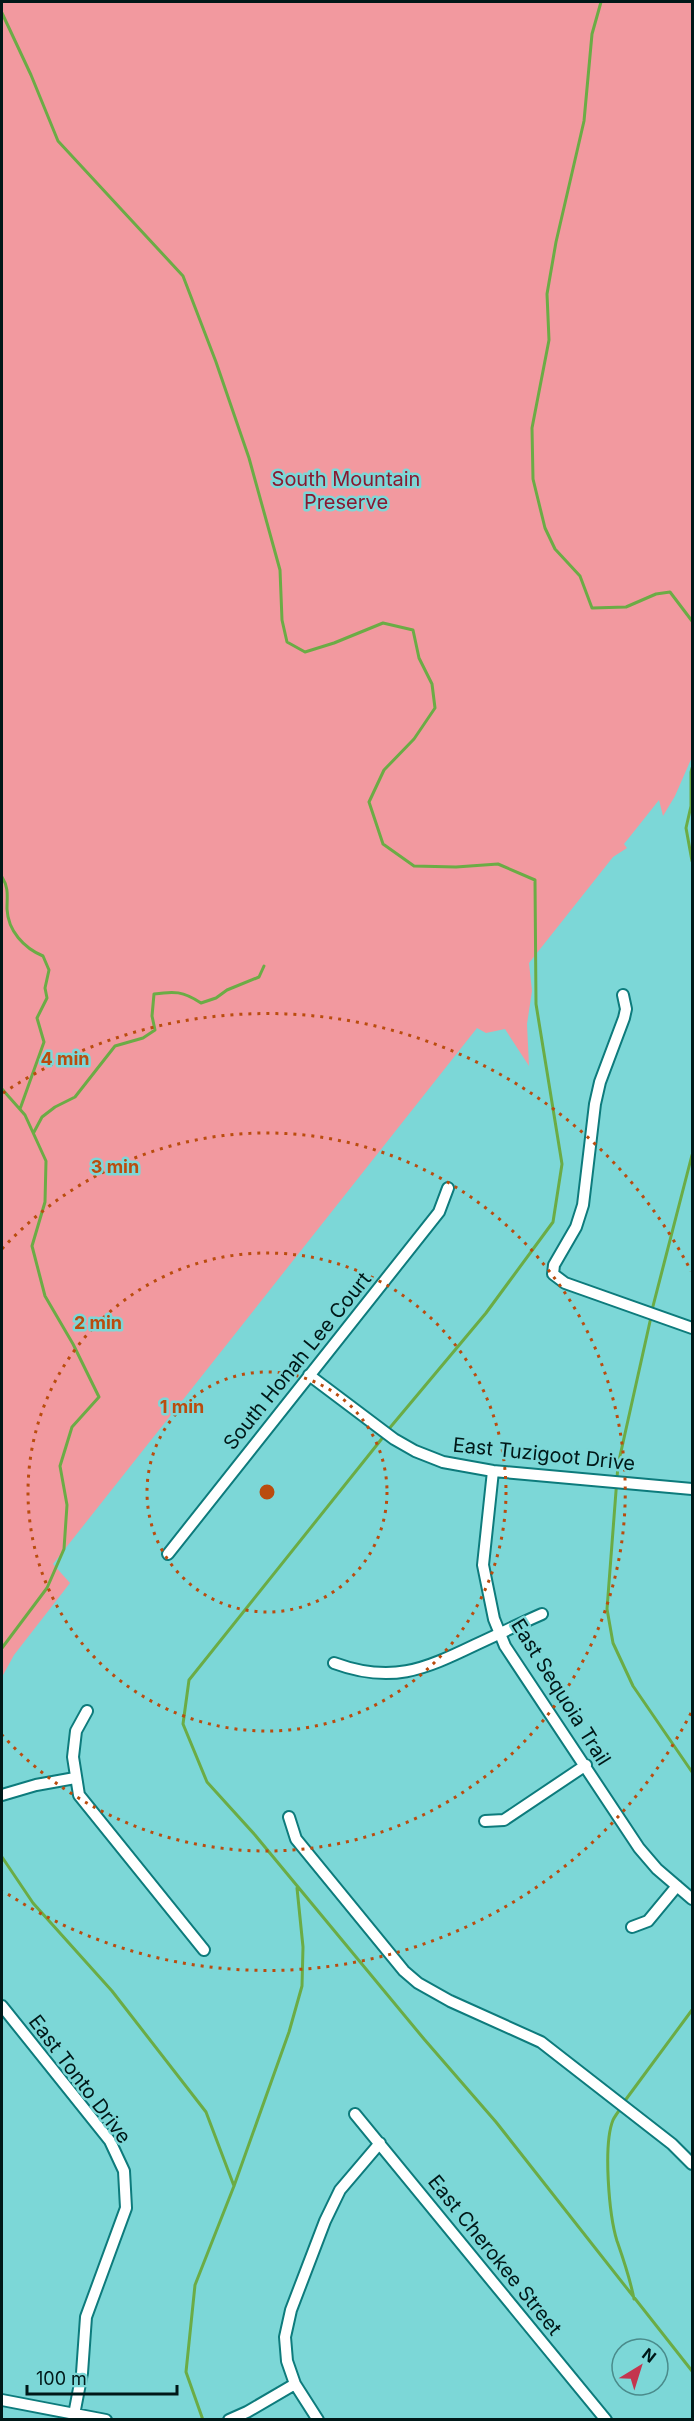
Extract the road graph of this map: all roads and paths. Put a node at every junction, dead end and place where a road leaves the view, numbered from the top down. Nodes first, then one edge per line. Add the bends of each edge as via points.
1 (623, 995) dead end
2 (448, 1188) dead end
3 (693, 1328) edge
4 (309, 1375) junction
5 (493, 1471) junction
6 (693, 1489) edge
7 (168, 1554) dead end
8 (542, 1614) dead end
9 (500, 1633) junction
10 (334, 1663) dead end
11 (87, 1711) dead end
12 (586, 1765) junction
13 (75, 1778) junction
14 (2, 1795) edge
15 (289, 1817) dead end
16 (485, 1821) dead end
17 (676, 1886) junction
18 (693, 1899) edge
19 (632, 1927) dead end
20 (204, 1950) dead end
21 (2, 2006) edge
22 (355, 2114) dead end
23 (380, 2143) junction
24 (693, 2147) edge
25 (689, 2160) edge
26 (295, 2384) junction
27 (2, 2400) edge
28 (74, 2416) edge
29 (106, 2420) edge
30 (229, 2420) edge
31 (318, 2420) edge
32 (606, 2420) edge

1 - 3 street via 624,1018 595,1104 583,1205 553,1270 565,1283
2 - 4 street, South Honah Lee Court via 439,1212
4 - 5 street, East Tuzigoot Drive via 379,1429 415,1451 443,1462
4 - 7 street, South Honah Lee Court
5 - 6 street, East Tuzigoot Drive
5 - 9 street, East Sequoia Trail via 483,1565
8 - 9 street
9 - 10 street via 435,1664 400,1673 372,1674
9 - 12 street, East Sequoia Trail
11 - 13 street via 76,1731
12 - 16 street via 504,1820
12 - 17 street, East Sequoia Trail via 639,1848
13 - 14 street
13 - 20 street via 79,1795 94,1816
15 - 25 street via 296,1839 404,1971 450,2001 541,2042
17 - 18 street, East Sequoia Trail
17 - 19 street via 648,1921
21 - 28 street, East Tonto Drive via 110,2141 124,2171 126,2208 86,2317
22 - 23 street, East Cherokee Street
23 - 26 street via 340,2190 291,2310 285,2337 286,2361
23 - 32 street, East Cherokee Street
24 - 25 street
26 - 30 street
26 - 31 street
27 - 28 street
28 - 29 street

